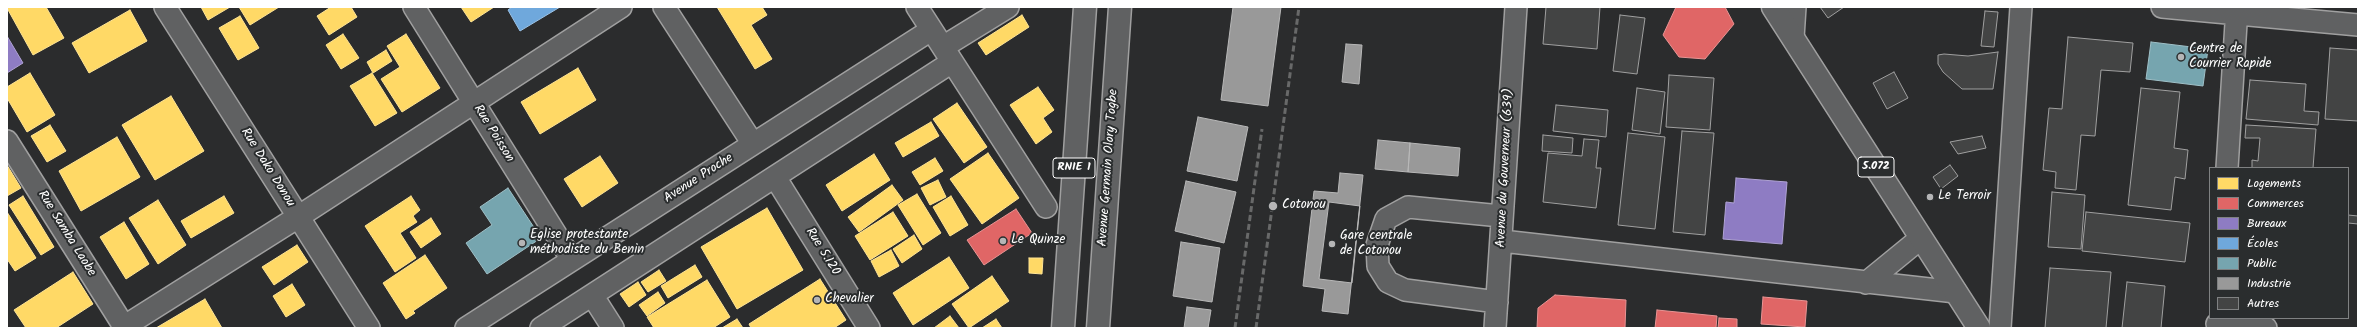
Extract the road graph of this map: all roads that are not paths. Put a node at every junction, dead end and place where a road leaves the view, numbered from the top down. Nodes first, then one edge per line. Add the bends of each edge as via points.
1 (165, 7) edge
2 (414, 7) edge
3 (621, 7) edge
4 (664, 7) edge
5 (917, 7) edge
6 (1008, 7) edge
7 (1085, 7) edge
8 (1120, 7) edge
9 (1516, 7) edge
10 (1773, 7) edge
11 (1795, 7) edge
12 (2021, 7) edge
13 (2162, 7) edge
14 (2237, 10) edge
15 (2358, 25) edge
16 (931, 30) junction
17 (1793, 38) junction
18 (948, 55) junction
19 (474, 103) junction
20 (7, 140) edge
21 (753, 144) junction
22 (2227, 167) edge
23 (775, 177) junction
24 (1046, 207) dead end
25 (1501, 216) junction
26 (298, 217) junction
27 (1922, 238) junction
28 (1502, 241) junction
29 (572, 260) junction
30 (1866, 283) junction
31 (1956, 292) junction
32 (592, 295) junction
33 (1497, 302) junction
34 (2217, 323) edge
35 (124, 328) edge
36 (369, 328) edge
37 (466, 328) edge
38 (541, 328) edge
39 (613, 328) edge
40 (870, 328) edge
41 (1063, 328) edge
42 (1098, 328) edge
43 (1495, 328) edge
44 (1979, 328) edge
45 (2000, 328) edge
46 (2266, 328) edge

1 - 26 street, Rue Dako Donou
2 - 19 street, Rue Poisson
3 - 19 street
4 - 21 street
5 - 16 street
6 - 18 street
7 - 41 main road, RNIE 1
8 - 42 main road, Avenue Germain Olory Togbe / RNIE 1
9 - 25 street, Avenue du Gouverneur (639)
10 - 17 main road, 5.072
11 - 17 street
12 - 45 street
13 - 14 street
14 - 15 street
14 - 22 street
16 - 18 street
16 - 21 street, Avenue Proche
17 - 27 main road, 5.072
18 - 23 street
18 - 24 street
19 - 26 street
19 - 29 street, Rue Poisson
20 - 35 street, Rue Samba Laobe
21 - 29 street, Avenue Proche
23 - 32 street
23 - 40 street, Rue 5.120
25 - 28 street, Avenue du Gouverneur (639)
25 - 33 street via 1408,207 1386,219 1377,245 1378,266 1388,282 1405,290
26 - 35 street
26 - 36 street, Rue Dako Donou
27 - 30 street
27 - 31 main road, 5.072
28 - 30 street
28 - 33 street, Avenue du Gouverneur (639)
29 - 37 street, Avenue Proche
30 - 31 street
31 - 44 main road, 5.072
32 - 38 street
32 - 39 street
33 - 43 street, Avenue du Gouverneur (639)
34 - 46 street

